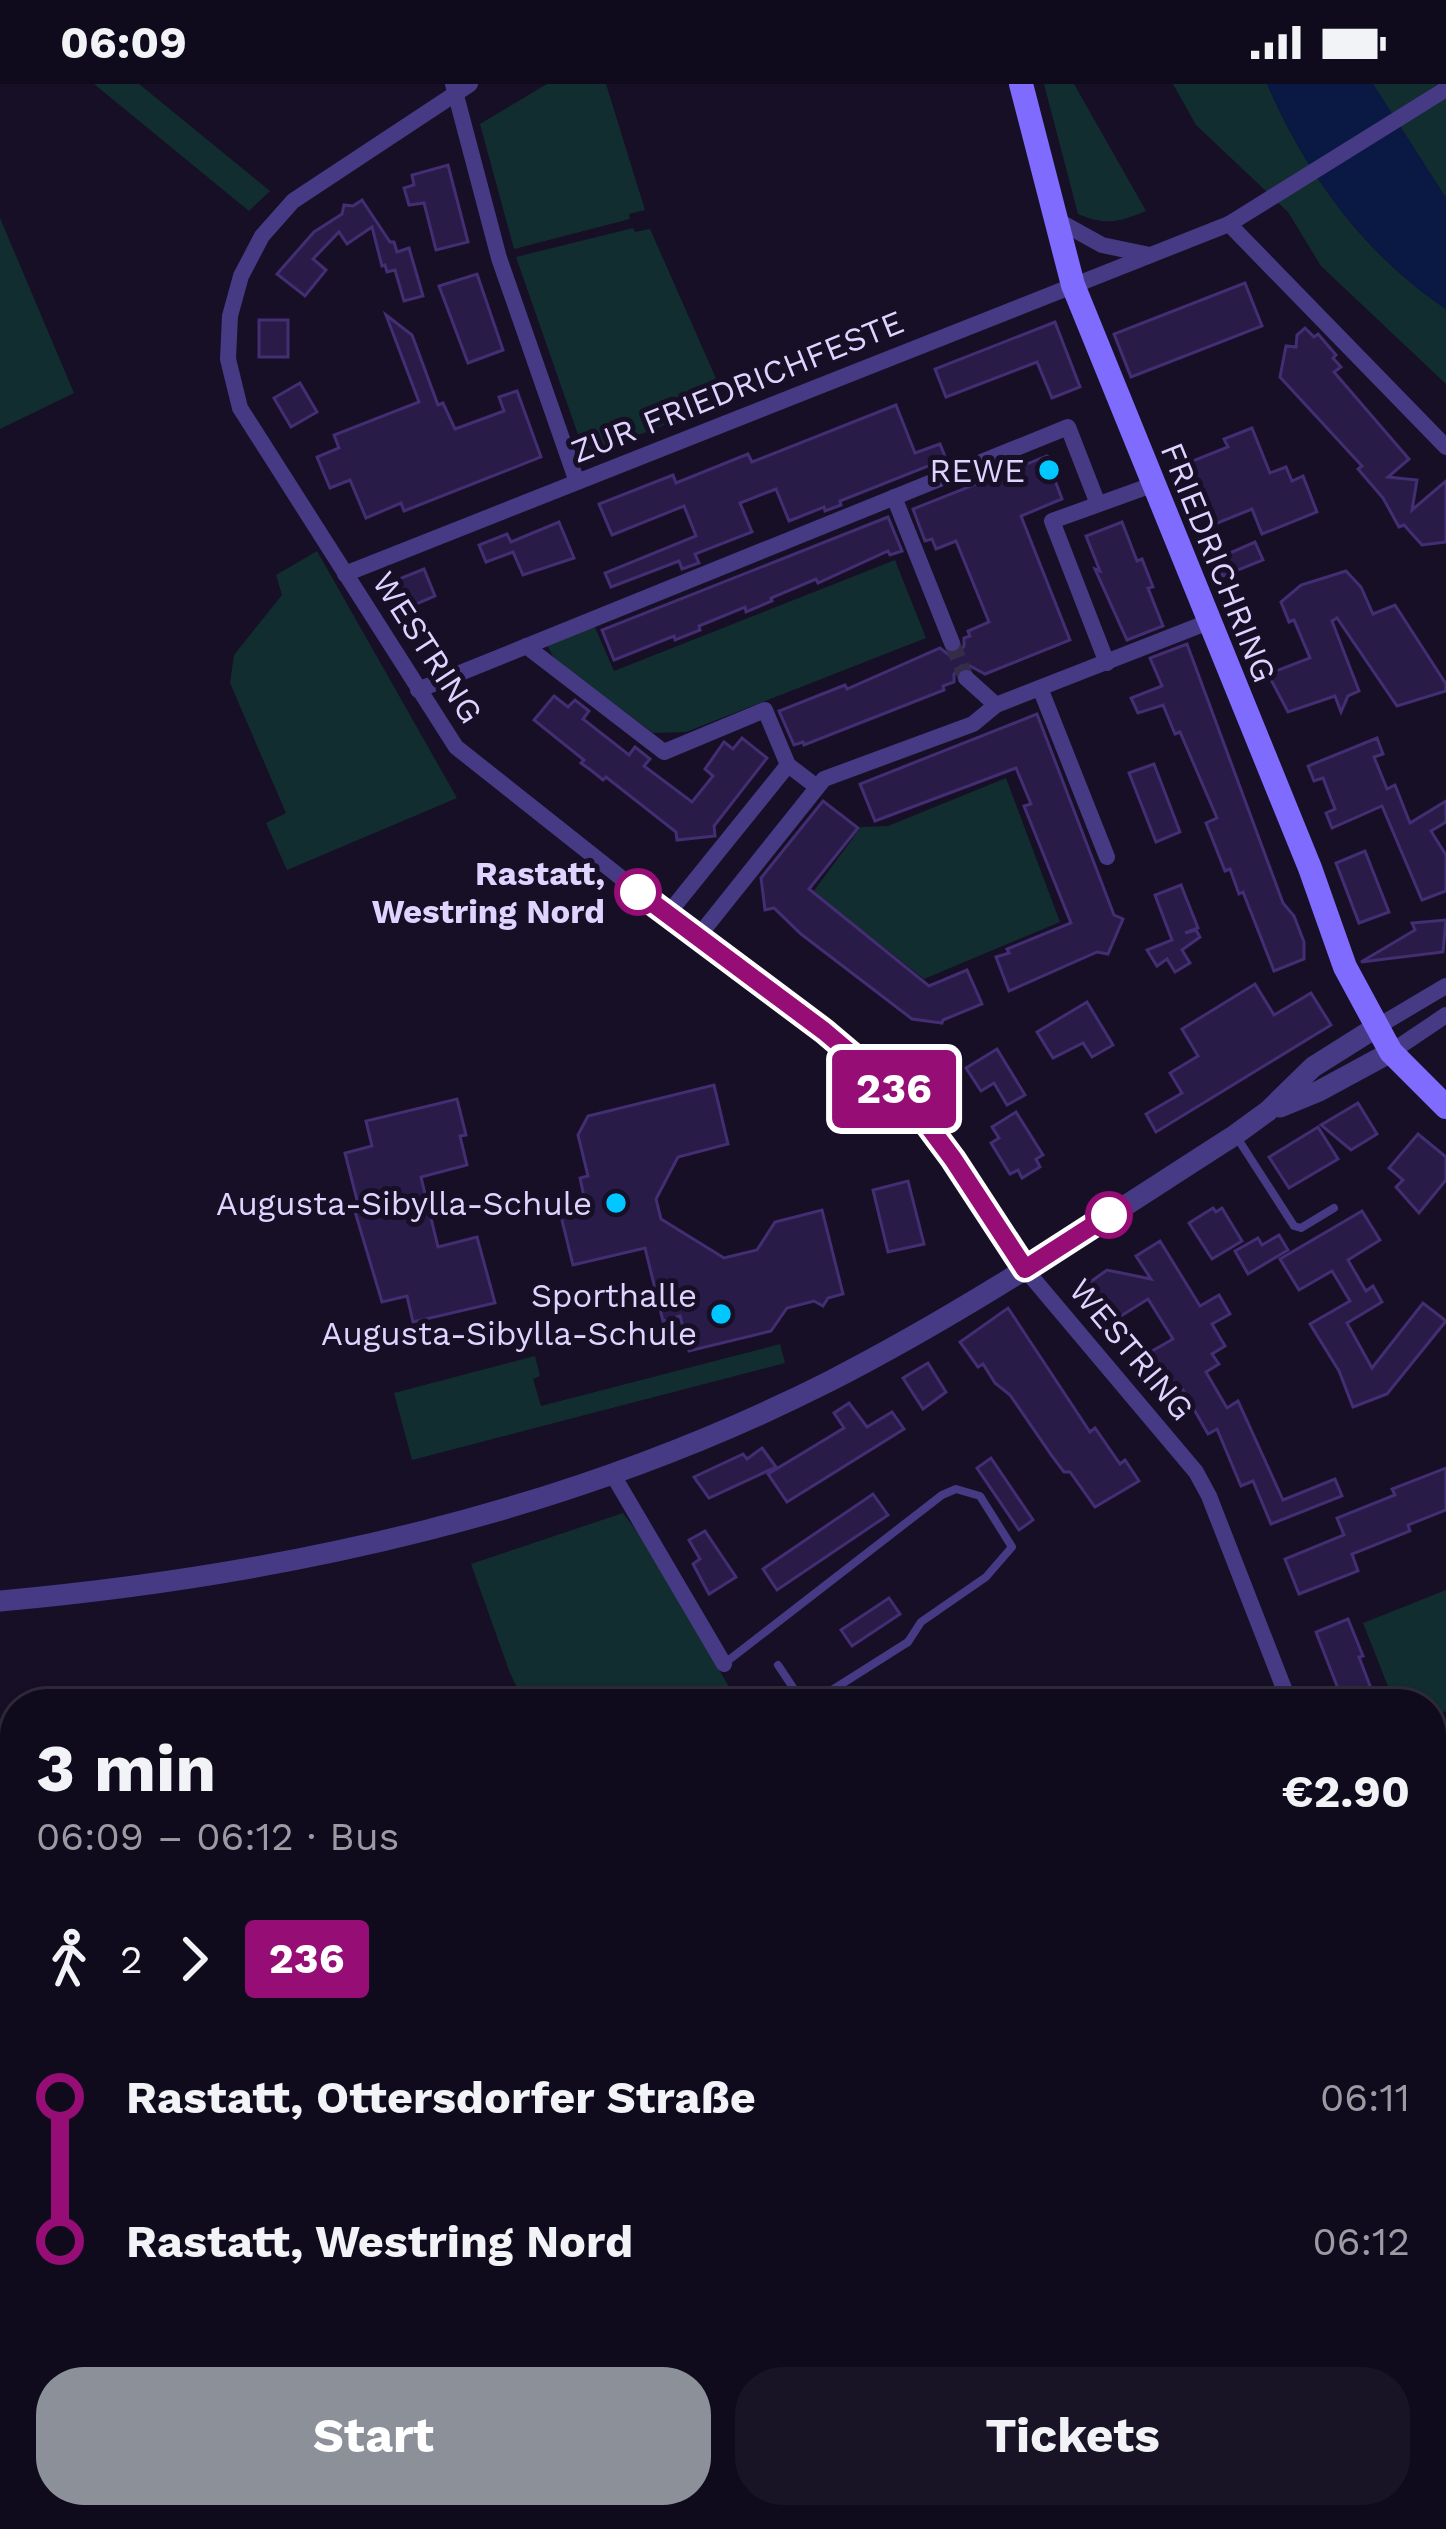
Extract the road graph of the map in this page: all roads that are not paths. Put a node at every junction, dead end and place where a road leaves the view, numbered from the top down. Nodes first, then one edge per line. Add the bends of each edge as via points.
1 (1022, 84) edge
2 (460, 86) edge
3 (1443, 91) edge
4 (1055, 219) junction
5 (1229, 224) junction
6 (1150, 255) junction
7 (1073, 285) junction
8 (1446, 447) edge
9 (577, 482) junction
10 (1151, 485) junction
11 (894, 497) junction
12 (1098, 504) junction
13 (345, 574) junction
14 (1211, 621) junction
15 (952, 643) tunnel mouth
16 (526, 646) junction
17 (1107, 663) junction
18 (966, 678) tunnel mouth
19 (1040, 688) junction
20 (418, 690) junction
21 (996, 705) junction
22 (788, 765) junction
23 (817, 787) junction
24 (1107, 857) dead end
25 (667, 915) junction
26 (697, 938) junction
27 (1446, 986) edge
28 (1446, 1015) edge
29 (1375, 1028) junction
30 (1391, 1052) junction
31 (1446, 1107) edge
32 (1268, 1111) junction
33 (1235, 1135) junction
34 (1334, 1208) dead end
35 (1025, 1269) junction
36 (613, 1475) junction
37 (0, 1601) edge
38 (724, 1664) joint
39 (778, 1665) dead end
40 (796, 1689) edge
41 (831, 1689) edge
42 (1284, 1689) edge

1 - 4 main road, FRIEDRICHRING
2 - 9 street via 505,277
2 - 13 street, WESTRING via 293,201 262,236 230,316 228,359 239,408
3 - 5 street, ZUR FRIEDRICHFESTE
4 - 6 street via 1102,245
4 - 7 main road, FRIEDRICHRING
5 - 6 street, ZUR FRIEDRICHFESTE
5 - 8 street
6 - 7 street, ZUR FRIEDRICHFESTE
7 - 9 street, ZUR FRIEDRICHFESTE
7 - 10 main road, FRIEDRICHRING
9 - 13 street, ZUR FRIEDRICHFESTE
10 - 12 street
10 - 14 main road, FRIEDRICHRING
11 - 12 street via 1068,427
11 - 15 street
11 - 16 street
12 - 17 street via 1052,521
13 - 20 street, WESTRING
14 - 17 street
14 - 29 main road, FRIEDRICHRING
16 - 20 street
16 - 22 street via 664,752 765,710
17 - 19 street
18 - 21 street
19 - 21 street
19 - 24 street
20 - 25 street, WESTRING via 456,747
21 - 23 street via 973,724
22 - 23 street
22 - 25 street
23 - 26 street
25 - 26 street, WESTRING
26 - 35 street, WESTRING via 915,1108
27 - 29 street
28 - 30 street
29 - 30 main road, FRIEDRICHRING
29 - 32 street via 1313,1067
30 - 31 main road, FRIEDRICHRING
30 - 32 street
32 - 33 street
33 - 34 lane via 1294,1226
33 - 35 street
35 - 36 street via 834,1379
35 - 42 street, WESTRING via 1196,1472
36 - 37 street via 321,1556
36 - 38 street
38 - 41 lane via 942,1495 956,1489 980,1496 1012,1547 908,1642
39 - 40 lane

